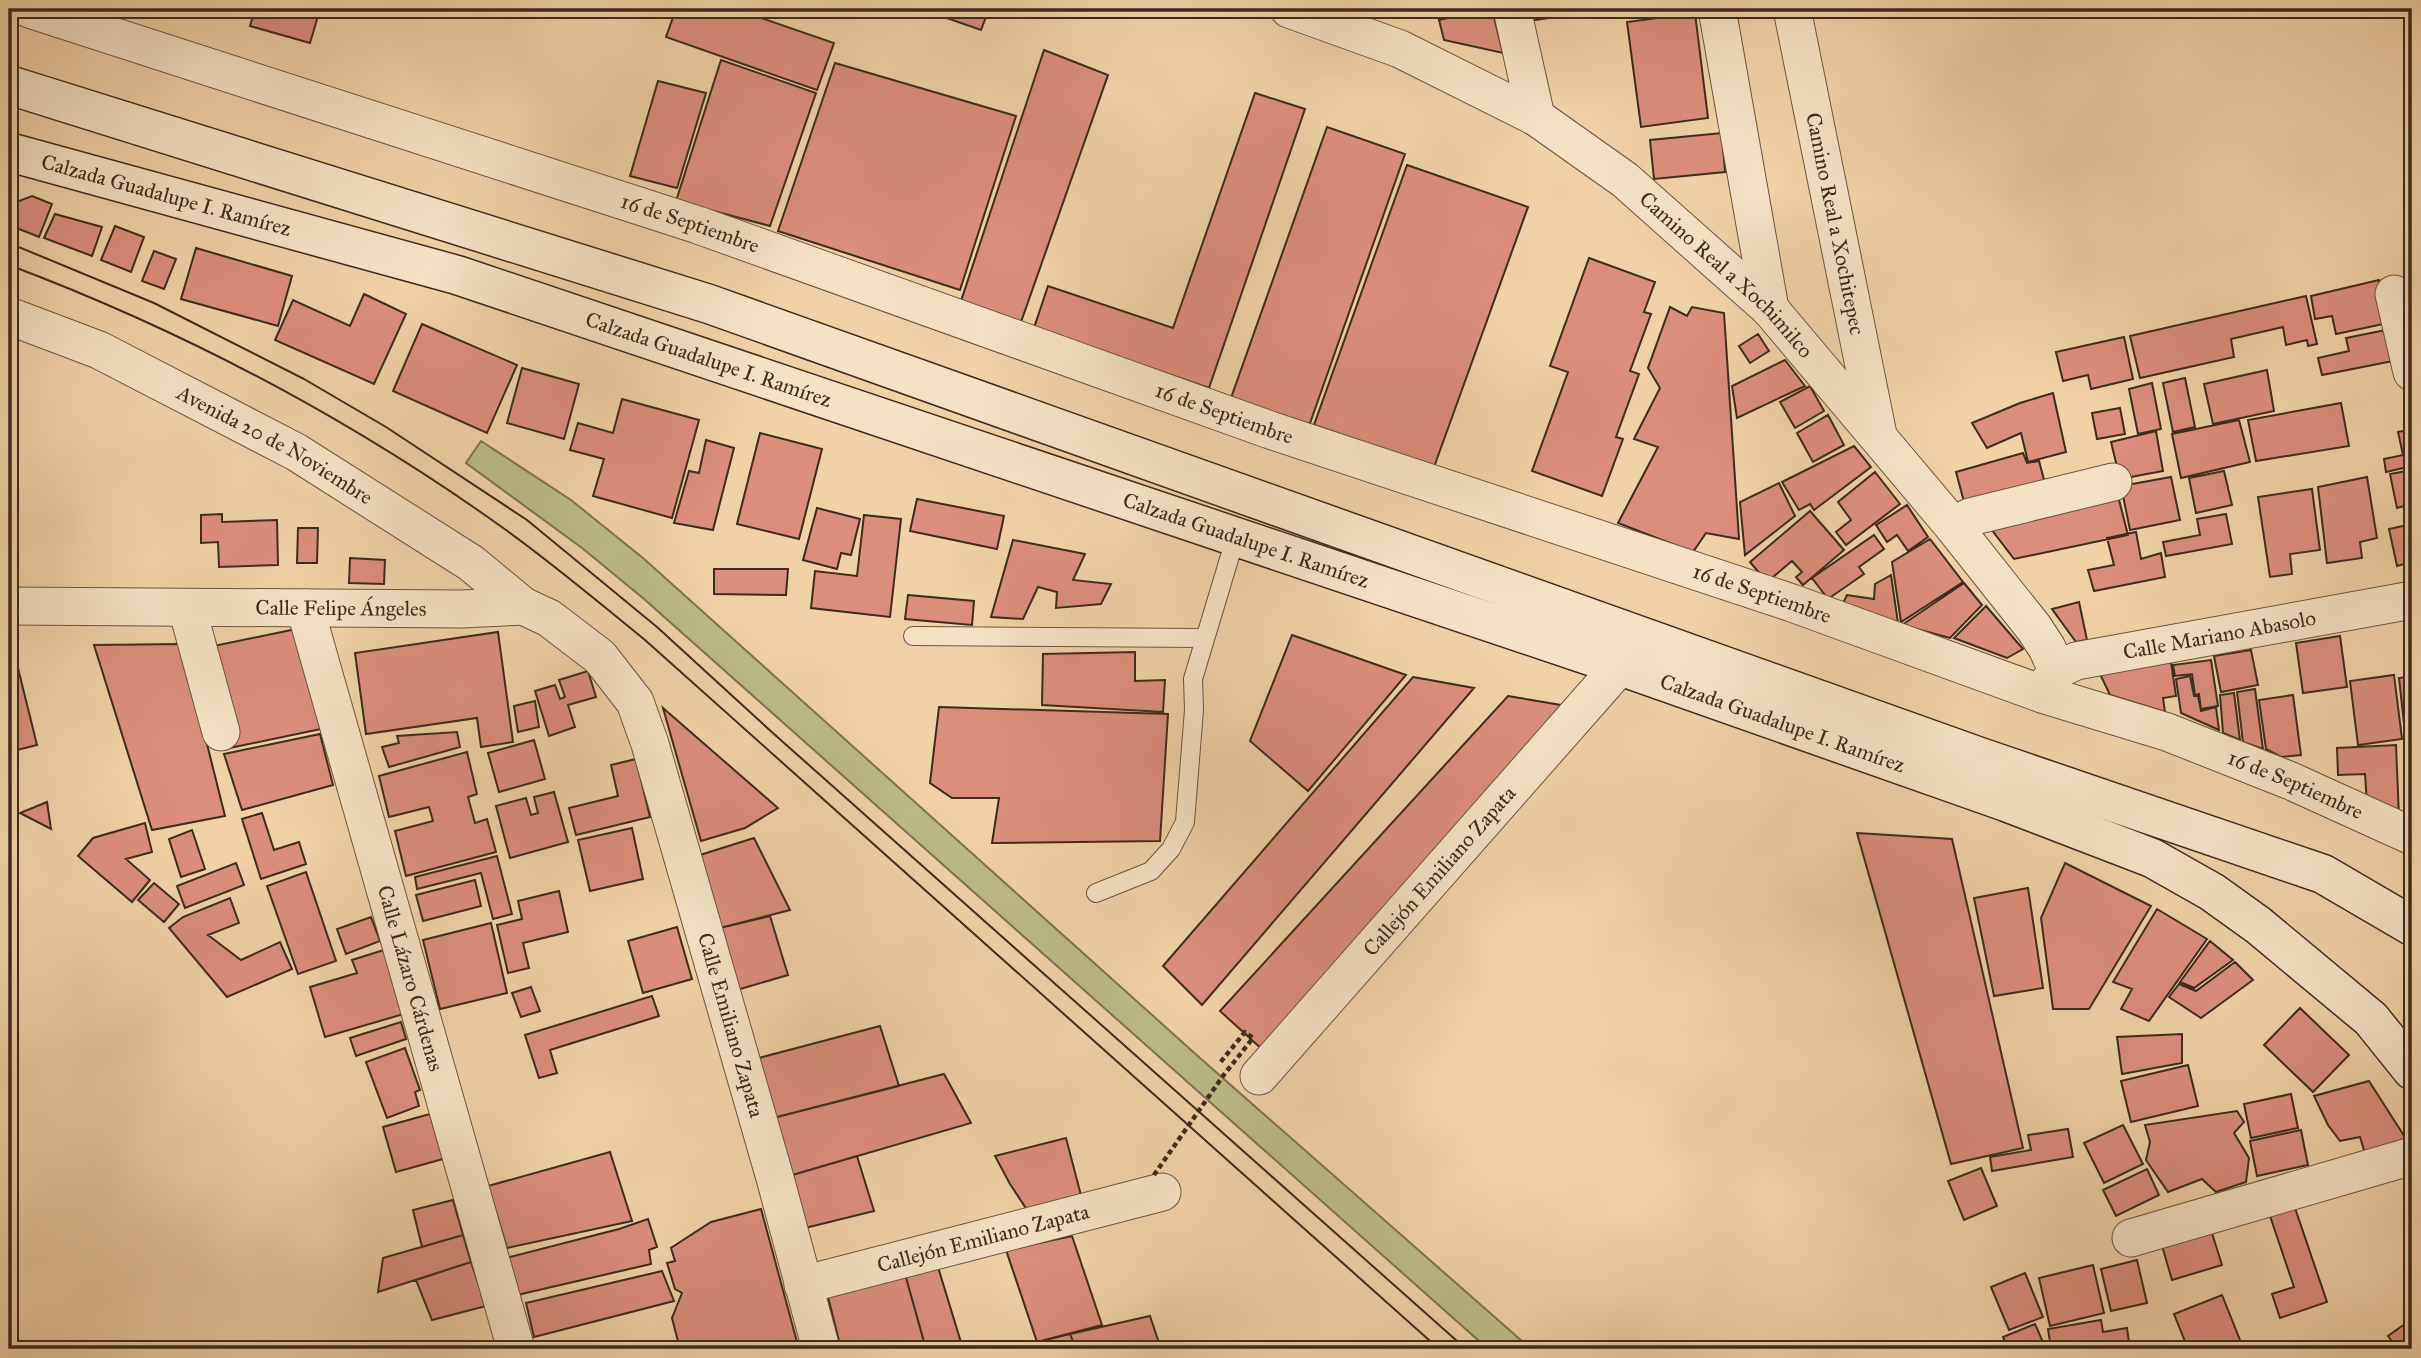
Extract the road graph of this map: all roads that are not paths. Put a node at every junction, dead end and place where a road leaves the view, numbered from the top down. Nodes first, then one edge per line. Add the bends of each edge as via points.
1 (29, 9) edge
2 (1289, 9) edge
3 (1512, 9) edge
4 (1717, 9) edge
5 (1792, 9) edge
6 (9, 85) edge
7 (1536, 117) junction
8 (9, 152) edge
9 (2395, 294) dead end
10 (1770, 309) junction
11 (9, 316) edge
12 (2412, 372) edge
13 (1879, 439) junction
14 (2113, 482) dead end
15 (1953, 526) junction
16 (1236, 536) junction
17 (2412, 600) edge
18 (9, 606) edge
19 (523, 607) junction
20 (187, 608) junction
21 (306, 608) junction
22 (913, 636) dead end
23 (1205, 638) junction
24 (1620, 666) junction
25 (2049, 682) junction
26 (635, 702) joint
27 (221, 732) dead end
28 (2412, 836) edge
29 (1097, 893) dead end
30 (2412, 926) edge
31 (2412, 1070) edge
32 (1259, 1076) dead end
33 (2412, 1156) edge
34 (1158, 1183) road end
35 (2131, 1238) dead end
36 (803, 1285) junction
37 (516, 1349) edge
38 (821, 1349) edge

1 - 25 street, 16 de Septiembre via 698,225 1270,430 1792,604
2 - 7 street, Camino Real a Xochimilco via 1400,49
3 - 7 street
4 - 10 street
5 - 13 street, Camino Real a Xochitepec
6 - 30 main road, Calzada Guadalupe I. Ramírez via 709,304 1980,757 2323,874
7 - 10 street, Camino Real a Xochimilco via 1625,180
8 - 16 main road, Calzada Guadalupe I. Ramírez via 457,275
9 - 12 street
10 - 13 street, Camino Real a Xochimilco
11 - 19 street, Avenida 20 de Noviembre via 99,350 296,452 471,563
13 - 15 street, Camino Real a Xochimilco
14 - 15 street via 1970,517
15 - 25 street, Camino Real a Xochimilco via 2034,628
16 - 23 lane
16 - 24 main road, Calzada Guadalupe I. Ramírez
17 - 25 street, Calle Mariano Abasolo via 2076,661
18 - 20 street, Calle Felipe Ángeles
19 - 21 street, Calle Felipe Ángeles
19 - 26 street, Calle Felipe Ángeles via 549,618 600,657
20 - 21 street, Calle Felipe Ángeles
20 - 27 street
21 - 37 street, Calle Lázaro Cárdenas
22 - 23 lane
23 - 29 lane via 1193,679 1185,822 1171,849 1151,871
24 - 31 main road, Calzada Guadalupe I. Ramírez via 2152,858 2258,925 2371,1019
24 - 32 street, Callejón Emiliano Zapata
25 - 28 street, 16 de Septiembre via 2291,780
26 - 36 street, Calle Emiliano Zapata
33 - 35 street
34 - 36 street, Callejón Emiliano Zapata
36 - 38 street, Calle Emiliano Zapata

